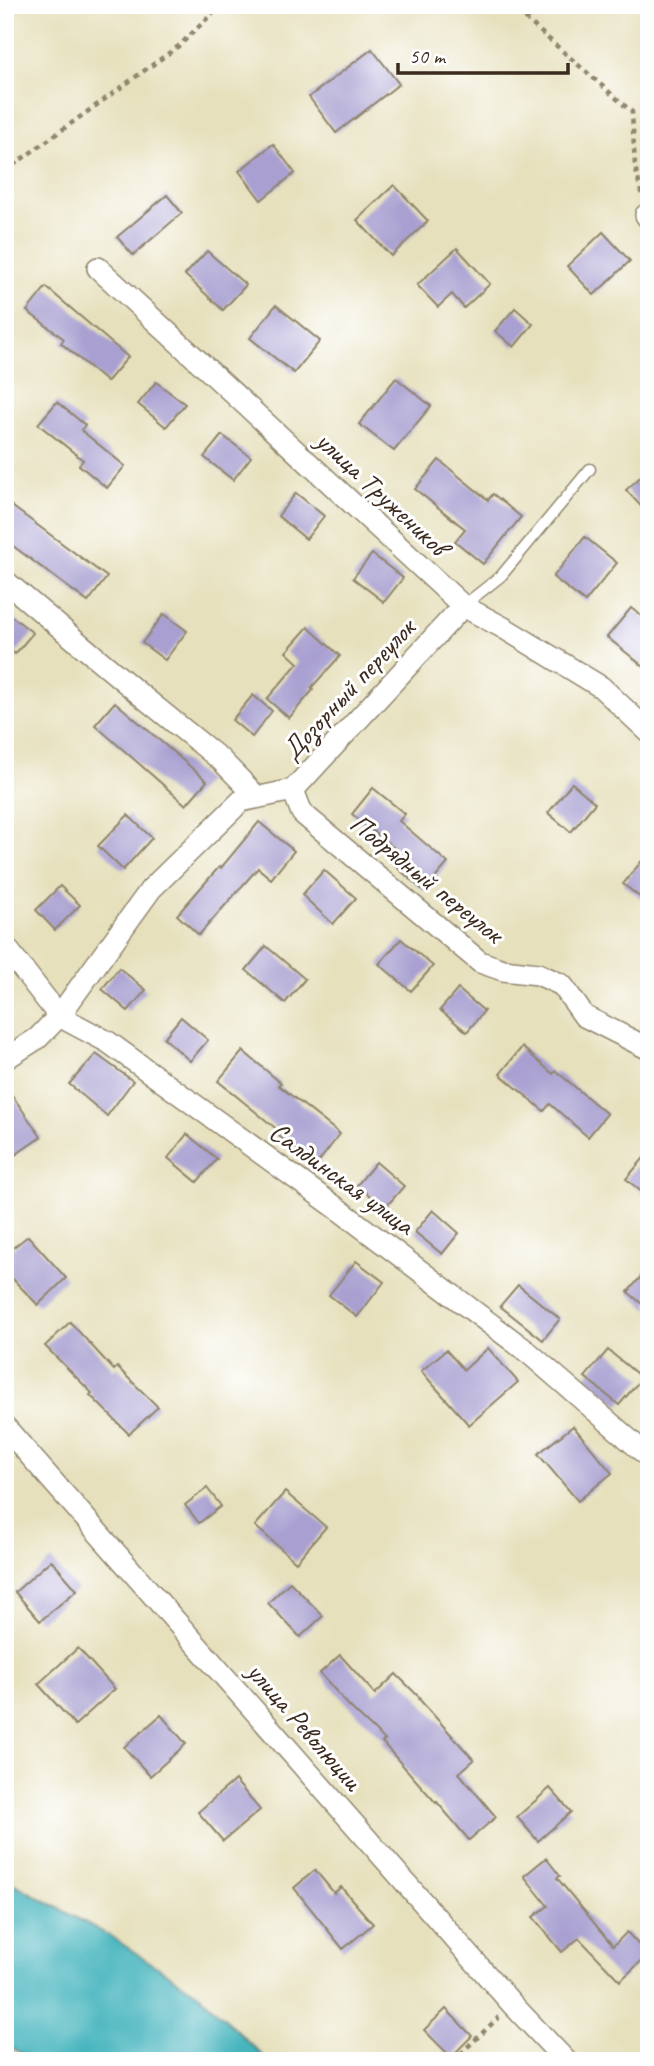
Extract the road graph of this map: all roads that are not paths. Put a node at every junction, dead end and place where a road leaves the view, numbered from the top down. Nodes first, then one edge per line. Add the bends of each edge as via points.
1 (99, 268) dead end
2 (590, 469) dead end
3 (5, 581) edge
4 (463, 606) junction
5 (649, 732) edge
6 (293, 790) junction
7 (257, 797) junction
8 (5, 946) edge
9 (59, 1016) junction
10 (649, 1049) edge
11 (5, 1059) edge
12 (5, 1427) edge
13 (649, 1457) edge
14 (566, 2061) edge

1 - 4 street, улица Тружеников
2 - 4 lane via 501,576
3 - 7 street via 221,760
4 - 5 street, улица Тружеников via 601,687
4 - 6 street, Дозорный переулок
6 - 7 street, Дозорный переулок
6 - 10 street, Подрядный переулок via 302,813 480,962 503,971 538,974 562,985 584,1016
7 - 9 street, Дозорный переулок via 241,801 151,889
8 - 9 street, Салдинская улица
9 - 11 street, Дозорный переулок via 38,1038
9 - 13 street, Салдинская улица via 108,1042 338,1209 529,1353
12 - 14 street, улица Революции

